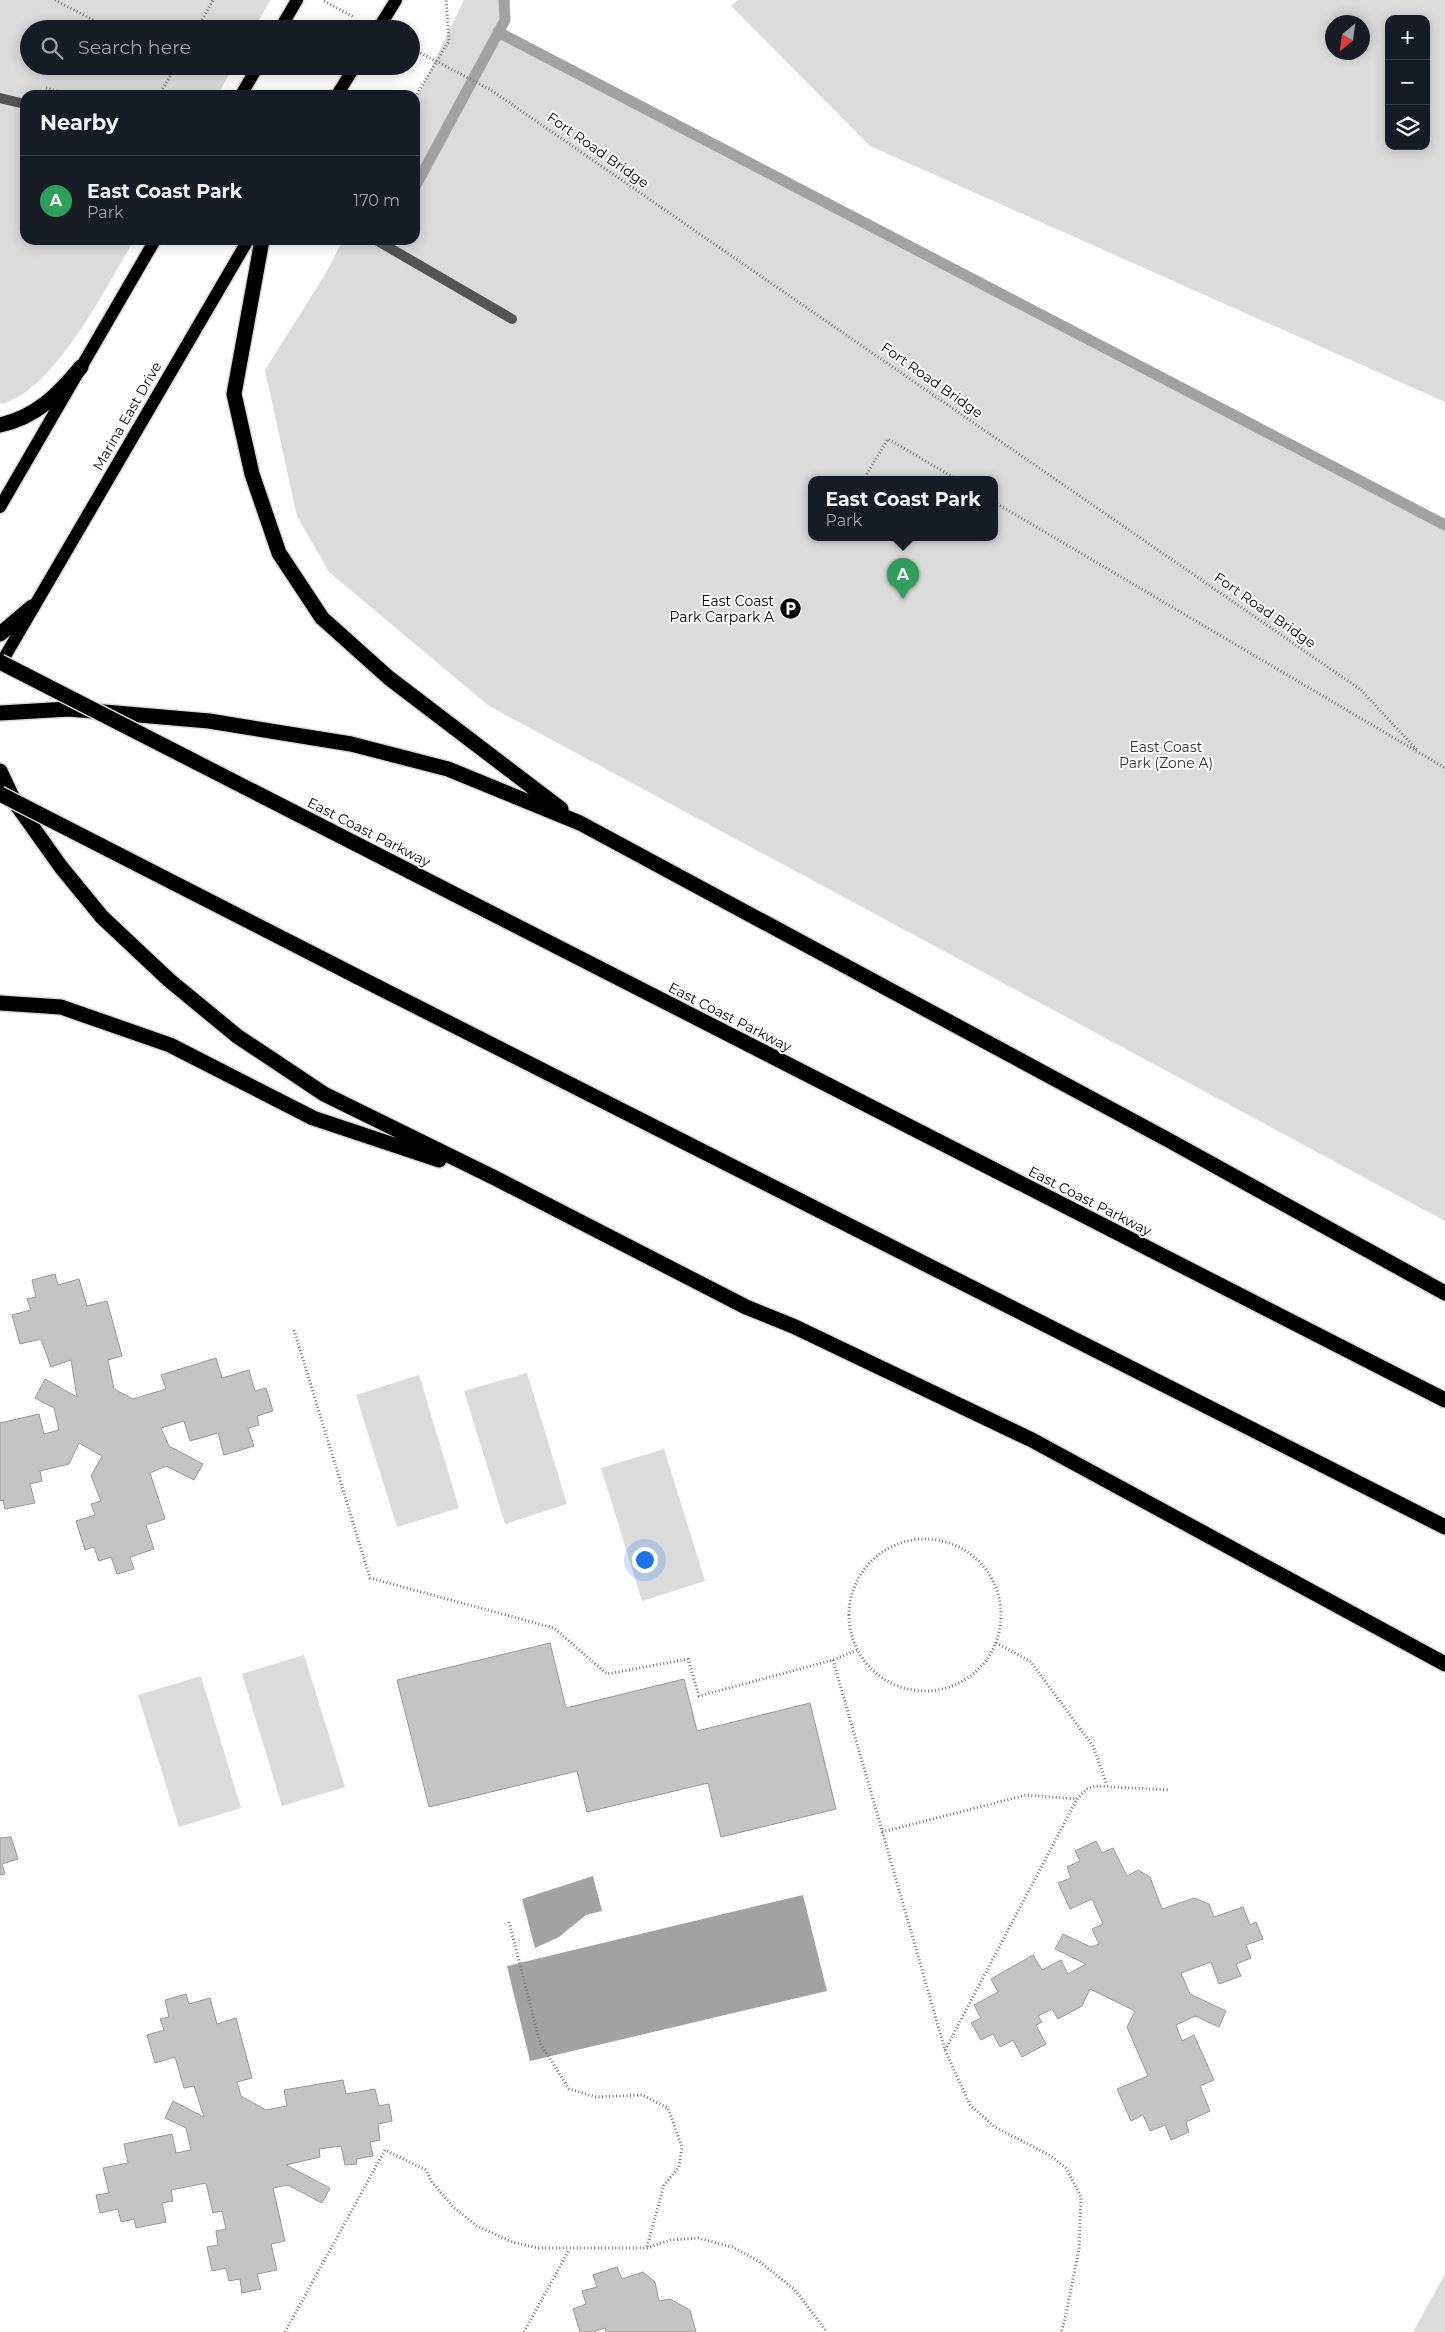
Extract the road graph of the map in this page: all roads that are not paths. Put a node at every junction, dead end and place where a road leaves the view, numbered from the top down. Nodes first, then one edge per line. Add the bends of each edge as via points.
1 (297, 0) edge
2 (396, 0) edge
3 (285, 20) edge
4 (384, 20) edge
5 (253, 75) edge
6 (349, 75) edge
7 (244, 90) edge
8 (340, 90) edge
9 (0, 98) edge
10 (20, 103) edge
11 (152, 245) edge
12 (245, 245) edge
13 (261, 245) edge
14 (385, 245) edge
15 (512, 319) dead end
16 (81, 367) junction
17 (0, 426) edge
18 (0, 507) edge
19 (32, 608) junction
20 (0, 634) edge
21 (0, 663) edge
22 (0, 713) edge
23 (0, 771) edge
24 (0, 794) edge
25 (580, 824) junction
26 (0, 1002) edge
27 (495, 1178) junction
28 (1445, 1293) edge
29 (1445, 1400) edge
30 (1445, 1527) edge
31 (1445, 1664) edge

1 - 3 main road
2 - 4 main road
5 - 7 main road
6 - 8 main road
9 - 10 street
11 - 16 main road
12 - 19 main road, Marina East Drive
13 - 25 highway via 234,394 252,474 279,553 322,618 381,671
14 - 15 street
16 - 17 highway via 60,393 36,412
16 - 18 main road
19 - 20 highway
19 - 21 main road, Marina East Drive
21 - 29 highway, East Coast Parkway, bridge
22 - 25 highway via 69,708 209,721 351,744 448,769
23 - 27 highway via 24,816 102,917 222,1024 324,1094
24 - 30 highway, bridge
25 - 28 highway via 1172,1142
26 - 27 highway via 61,1007 170,1045 313,1118
27 - 31 highway via 746,1306 1032,1440

